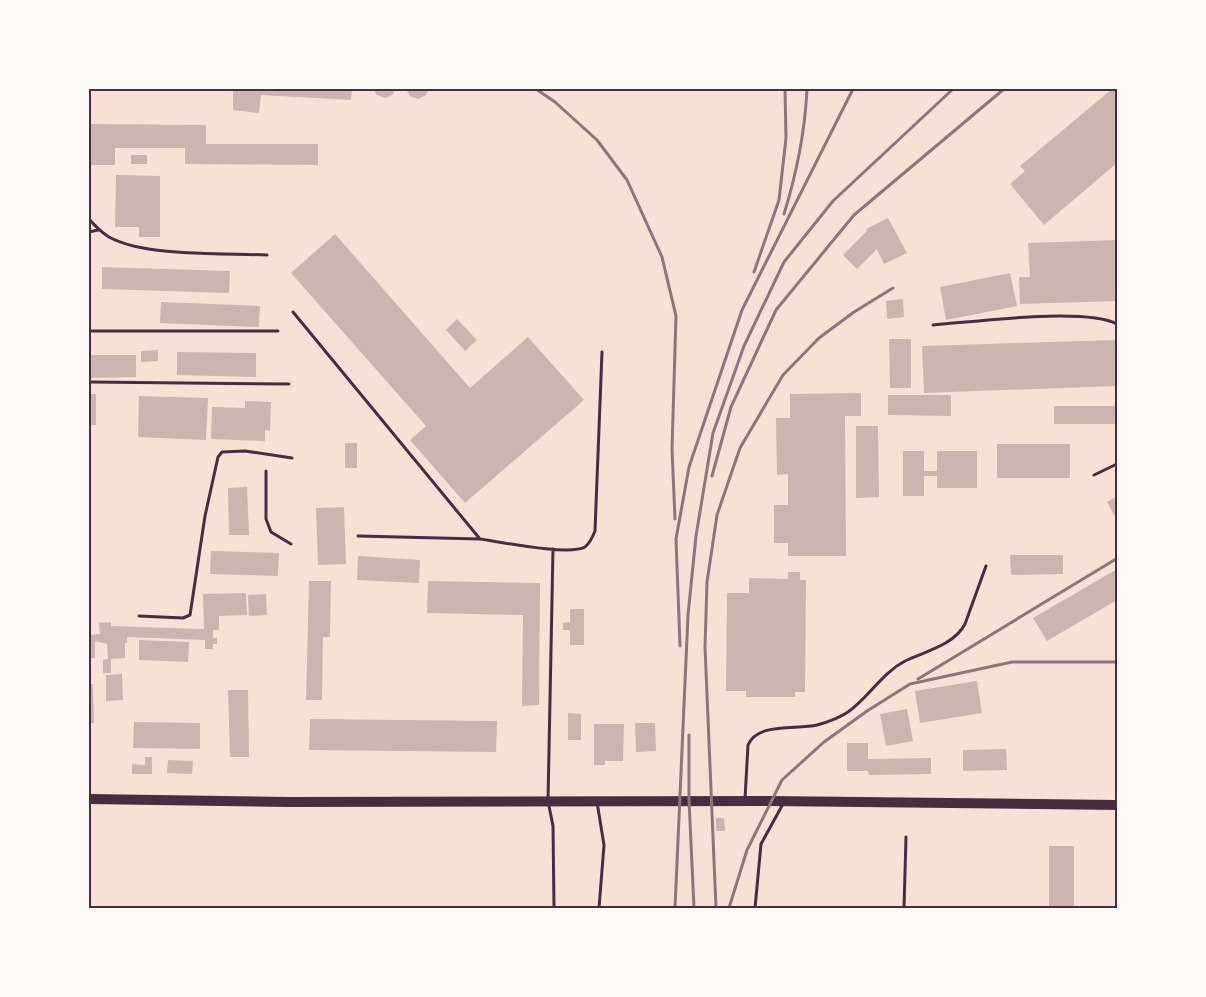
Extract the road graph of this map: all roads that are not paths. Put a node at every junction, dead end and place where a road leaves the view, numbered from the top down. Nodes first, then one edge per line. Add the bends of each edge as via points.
1 (89, 219) edge
2 (98, 230) junction
3 (89, 232) edge
4 (266, 255) dead end
5 (293, 312) dead end
6 (1117, 324) edge
7 (933, 325) dead end
8 (89, 330) edge
9 (278, 331) dead end
10 (602, 352) dead end
11 (89, 382) edge
12 (289, 384) dead end
13 (292, 458) dead end
14 (1117, 464) edge
15 (266, 471) dead end
16 (1094, 475) dead end
17 (358, 536) dead end
18 (480, 539) junction
19 (291, 544) dead end
20 (553, 549) junction
21 (986, 566) dead end
22 (139, 616) dead end
23 (89, 799) edge
24 (745, 800) junction
25 (548, 801) junction
26 (597, 801) junction
27 (784, 801) junction
28 (1117, 805) edge
29 (906, 837) dead end
30 (554, 908) edge
31 (599, 908) edge
32 (755, 908) edge
33 (904, 908) edge

1 - 2 lane
2 - 3 lane
2 - 4 lane via 110,238 161,250
5 - 18 lane
6 - 7 lane via 1096,318 1068,316
8 - 9 lane
10 - 20 lane via 595,530 585,547
11 - 12 lane
13 - 22 lane via 245,451 222,452 218,457 205,516 190,615 183,618
14 - 16 lane
15 - 19 lane via 266,519 271,532
17 - 18 lane
18 - 20 lane
20 - 25 lane
21 - 24 lane via 965,624 952,639 896,667 841,717 805,727 761,732 750,739
23 - 25 main road
24 - 26 main road
24 - 27 main road
25 - 26 main road
25 - 30 lane via 553,826
26 - 31 lane via 604,845
27 - 28 main road
27 - 32 lane via 761,844
29 - 33 lane

